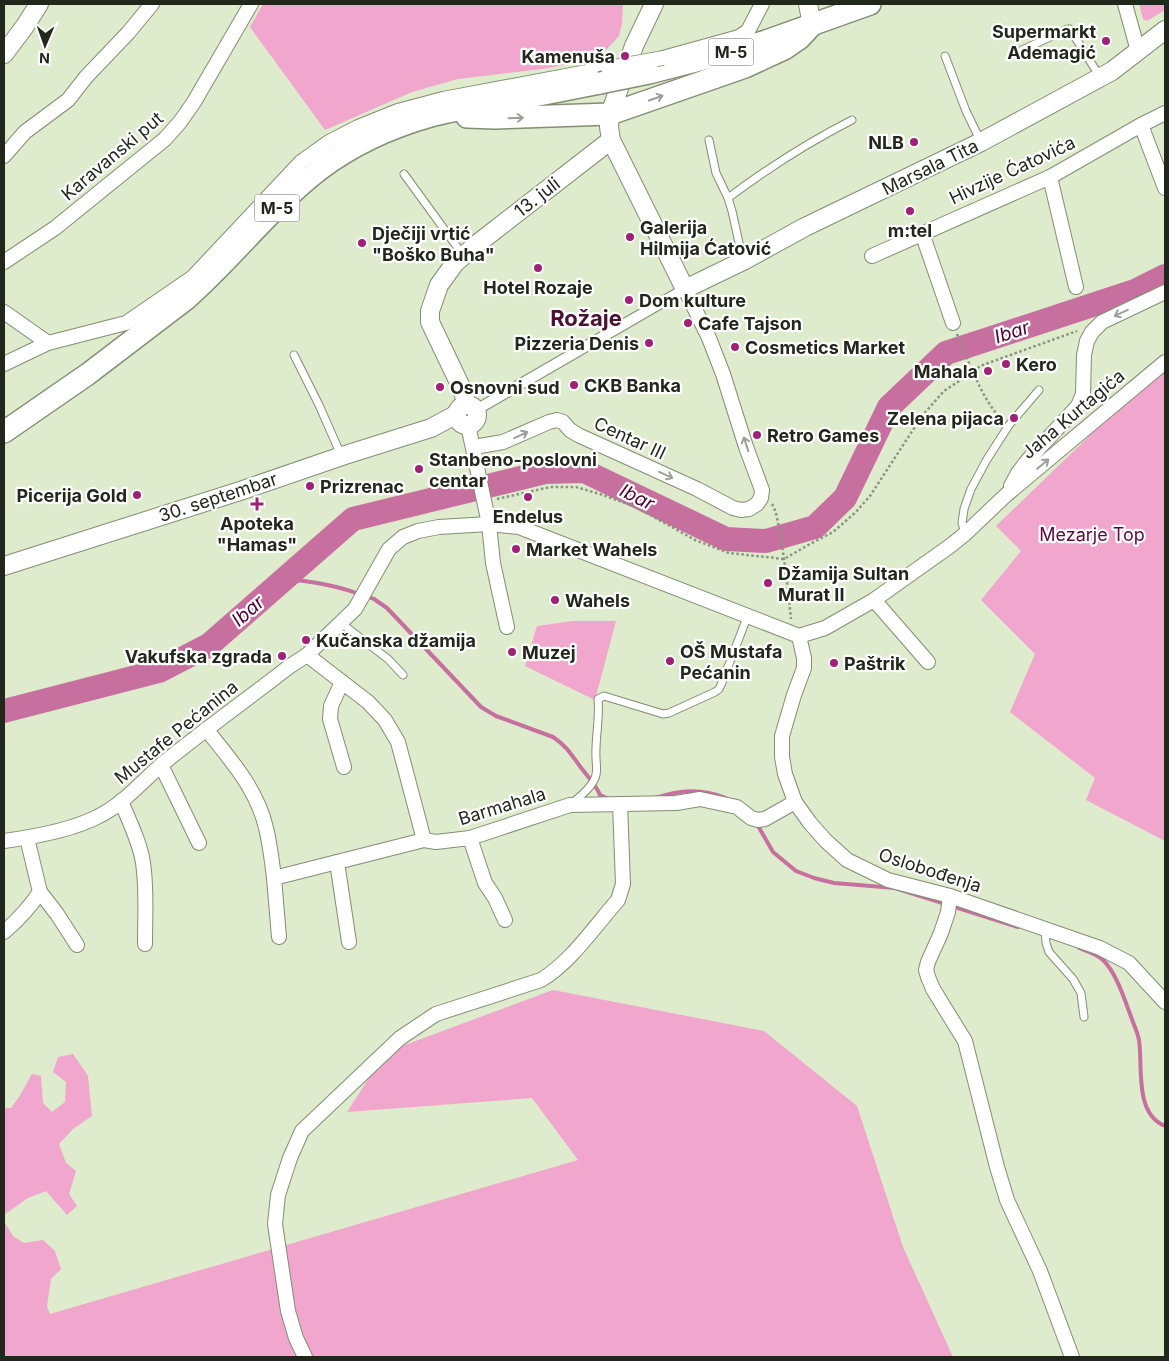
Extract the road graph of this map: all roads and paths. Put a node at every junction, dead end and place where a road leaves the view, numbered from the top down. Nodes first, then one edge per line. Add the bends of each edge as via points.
1 (39, 4) edge
2 (152, 4) edge
3 (250, 4) edge
4 (654, 4) edge
5 (762, 4) edge
6 (808, 4) edge
7 (870, 4) edge
8 (1125, 4) edge
9 (812, 25) junction
10 (1165, 30) edge
11 (1020, 51) dead end
12 (1138, 51) junction
13 (4, 54) edge
14 (945, 56) dead end
15 (656, 65) junction
16 (604, 76) junction
17 (1100, 78) junction
18 (1165, 113) edge
19 (610, 114) junction
20 (432, 116) junction
21 (852, 120) dead end
22 (1141, 125) junction
23 (611, 140) junction
24 (709, 140) dead end
25 (981, 142) junction
26 (4, 156) edge
27 (404, 174) dead end
28 (1050, 177) junction
29 (1165, 188) edge
30 (728, 198) junction
31 (922, 233) junction
32 (464, 256) junction
33 (872, 256) dead end
34 (743, 261) junction
35 (4, 262) edge
36 (1076, 287) dead end
37 (685, 289) junction
38 (1165, 292) edge
39 (4, 312) edge
40 (1102, 322) junction
41 (953, 323) joint
42 (48, 343) junction
43 (294, 354) dead end
44 (1165, 362) edge
45 (4, 364) edge
46 (973, 372) junction
47 (1039, 390) dead end
48 (466, 415) junction
49 (1009, 425) junction
50 (4, 432) edge
51 (474, 447) junction
52 (342, 456) junction
53 (1006, 495) junction
54 (777, 518) dead end
55 (488, 519) junction
56 (965, 534) junction
57 (784, 559) junction
58 (4, 566) edge
59 (874, 600) junction
60 (748, 615) junction
61 (341, 623) junction
62 (506, 627) dead end
63 (796, 634) junction
64 (308, 655) junction
65 (928, 662) dead end
66 (403, 675) dead end
67 (342, 682) junction
68 (206, 729) junction
69 (161, 765) junction
70 (344, 767) dead end
71 (120, 801) junction
72 (795, 802) junction
73 (620, 804) junction
74 (570, 805) junction
75 (27, 838) junction
76 (470, 838) junction
77 (424, 840) junction
78 (4, 841) edge
79 (199, 842) dead end
80 (337, 862) junction
81 (274, 878) junction
82 (40, 892) junction
83 (949, 903) junction
84 (505, 920) dead end
85 (1045, 929) junction
86 (4, 932) edge
87 (279, 937) dead end
88 (349, 942) dead end
89 (145, 944) dead end
90 (77, 945) dead end
91 (1165, 1002) edge
92 (1084, 1017) dead end
93 (305, 1357) edge
94 (1072, 1357) edge

1 - 13 street
2 - 26 street via 68,100 25,132
3 - 35 street, Karavanski put via 194,102 164,139 55,228
4 - 19 street via 634,46
5 - 15 street via 748,30 739,37
6 - 9 street
7 - 9 main road, M-5
8 - 12 street
9 - 15 main road, M-5 via 719,55
19 -> 9 main road via 745,67 784,49
10 - 12 street, Marsala Tita
11 - 17 lane via 1070,29
12 - 17 street, Marsala Tita
14 - 25 lane
15 - 16 main road, M-5, bridge
16 - 20 main road, M-5
16 - 42 street via 443,98 358,127 301,162 193,277 126,323
17 - 25 street, Marsala Tita
18 - 22 street, Hivzije Ćatovića
20 -> 19 main road via 495,118
19 - 23 street
20 - 50 main road, M-5 via 372,138 320,169 185,300 88,374
21 - 30 lane via 779,161
22 - 28 street, Hivzije Ćatovića
22 - 29 street
23 - 32 street, 13. juli
23 - 37 street
24 - 30 lane via 716,173
25 - 34 street, Marsala Tita via 805,227
27 - 32 lane
28 - 31 street, Hivzije Ćatovića
28 - 36 street
30 - 34 lane
31 - 33 street, Hivzije Ćatovića
31 - 41 street
32 - 48 street, 13. juli via 439,285 430,311 430,322 461,387
34 - 37 street, Marsala Tita
37 - 48 street
51 -> 37 street, Centar III via 503,442 557,420 578,435 732,508 749,509 757,504 762,490 724,374
38 -> 40 street, Jaha Kurtagića
39 - 42 street
40 - 46 path via 980,366
40 - 53 street, Jaha Kurtagića via 1086,342 1083,394 1078,406 1028,460
41 - 46 path
42 - 45 street
43 - 52 lane
53 -> 44 street, Jaha Kurtagića
46 - 49 path via 997,415
46 - 57 path via 944,391 922,416 856,512 833,532
47 - 49 lane
48 - 51 street
48 - 52 street, 30. septembar
49 - 56 lane via 970,489 962,523
51 - 55 street
52 - 58 street, 30. septembar
53 - 56 street, Jaha Kurtagića
54 - 57 path
55 - 57 path via 495,512 493,500 550,487 576,488 636,507 695,540 729,553
55 - 60 street, Mustafe Pećanina via 519,527
55 - 61 street, Mustafe Pećanina via 418,531 403,537 389,550 355,609
55 - 62 street
56 - 59 street, Jaha Kurtagića
57 - 63 path
59 - 63 street, Jaha Kurtagića via 825,628
59 - 65 street
60 - 63 street, Mustafe Pećanina
60 - 74 lane via 721,685 715,692 663,714 604,696 598,699 597,774 583,794
61 - 64 street, Mustafe Pećanina
61 - 66 lane via 388,659
63 - 72 street, Oslobođenja via 804,668 782,736 785,774
64 - 67 street
64 - 68 street, Mustafe Pećanina
67 - 70 street via 331,706 330,719
67 - 77 street via 385,720 398,742
68 - 69 street, Mustafe Pećanina
68 - 81 street via 243,776 256,800 266,826
69 - 71 street, Mustafe Pećanina
69 - 79 street
71 - 75 street, Mustafe Pećanina via 82,825
71 - 89 street via 143,861
72 - 73 street, Barmahala via 765,818 755,819 737,807 700,799
72 - 83 street, Oslobođenja via 826,841 847,860 888,880
73 - 74 street, Barmahala
73 - 93 street via 623,884 618,900 566,960 541,980 436,1014 400,1038 302,1131 278,1195 276,1224 288,1311
74 - 76 street, Barmahala
75 - 78 street, Mustafe Pećanina
75 - 82 street
76 - 77 street, Barmahala via 436,842
76 - 84 street via 485,883
77 - 80 street, Barmahala
80 - 81 street, Barmahala
80 - 88 street
81 - 87 street
82 - 86 street
82 - 90 street
83 - 85 street, Oslobođenja
83 - 94 street via 926,970 933,989 965,1040 1007,1200 1040,1271
85 - 91 street, Oslobođenja via 1100,948 1129,964
85 - 92 lane via 1049,952 1081,993

